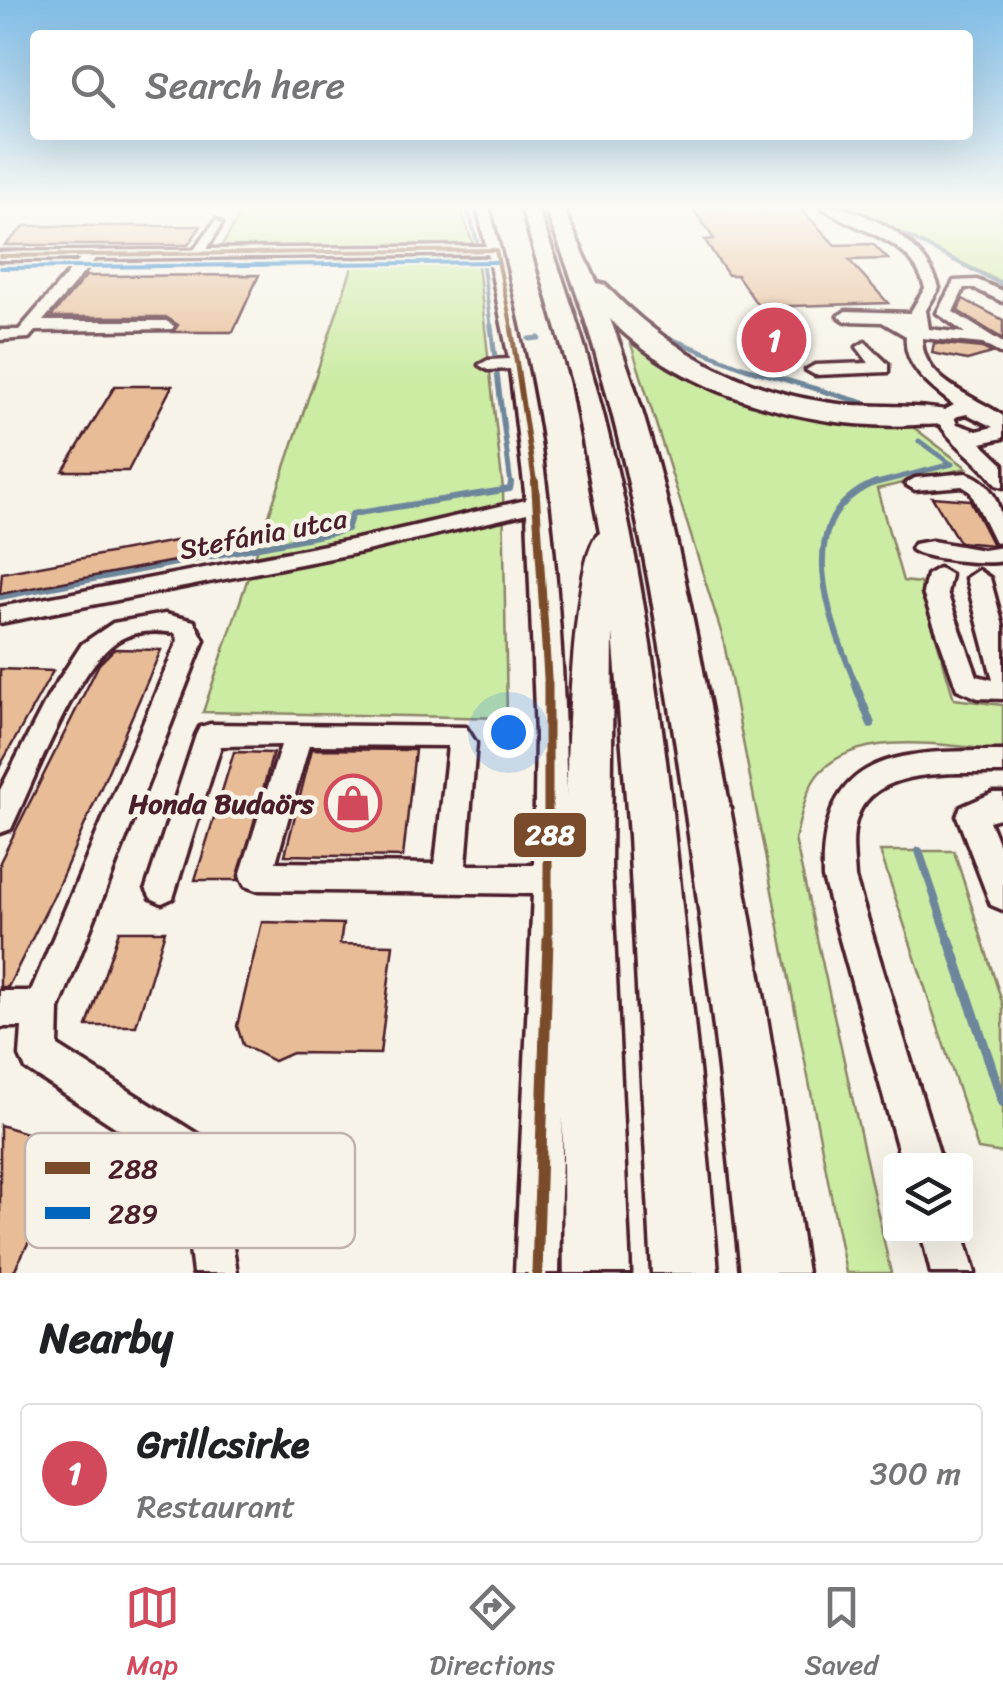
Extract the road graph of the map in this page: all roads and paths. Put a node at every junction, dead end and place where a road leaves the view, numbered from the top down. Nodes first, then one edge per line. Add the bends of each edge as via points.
1 (83, 265) edge
2 (497, 265) edge
3 (552, 265) edge
4 (581, 265) edge
5 (923, 265) edge
6 (588, 279) junction
7 (925, 298) junction
8 (1003, 300) edge
9 (982, 308) dead end
10 (893, 321) junction
11 (30, 326) junction
12 (166, 326) dead end
13 (922, 328) junction
14 (0, 334) edge
15 (996, 345) edge
16 (832, 347) dead end
17 (865, 347) dead end
18 (848, 369) junction
19 (815, 370) dead end
20 (983, 423) edge
21 (1000, 474) edge
22 (914, 484) dead end
23 (536, 504) junction
24 (612, 519) junction
25 (1003, 537) edge
26 (922, 548) dead end
27 (1003, 554) edge
28 (939, 575) dead end
29 (988, 594) edge
30 (0, 614) edge
31 (1003, 673) edge
32 (1003, 686) edge
33 (298, 734) junction
34 (1003, 762) edge
35 (927, 763) junction
36 (1003, 776) edge
37 (1003, 806) edge
38 (1003, 815) edge
39 (0, 820) edge
40 (1003, 872) edge
41 (567, 875) junction
42 (449, 878) junction
43 (162, 888) dead end
44 (1003, 895) edge
45 (0, 1009) edge
46 (40, 1010) junction
47 (160, 1133) edge
48 (919, 1153) edge
49 (212, 1248) edge
50 (215, 1273) edge
51 (537, 1273) edge
52 (597, 1273) edge
53 (685, 1273) edge
54 (774, 1273) edge

1 - 11 street
2 - 23 street via 503,365
3 - 24 highway via 589,396
4 - 6 highway
5 - 7 street via 932,278
6 - 20 highway via 644,338 724,380 835,410
6 - 54 highway via 625,395 670,589 711,822
7 - 10 street
7 - 13 street
8 - 9 street
8 - 15 street via 977,284 959,284 946,313
10 - 13 street
10 - 20 street via 903,358
11 - 12 street
11 - 14 street via 22,334
13 - 15 street
13 - 20 street via 912,350 920,363
16 - 18 street
17 - 18 street via 882,368
18 - 19 street
20 - 21 street
20 - 21 street
22 - 25 street via 966,478 979,488
23 - 30 street, Stefánia utca via 362,545
23 - 41 street via 546,684
24 - 41 highway via 594,600
24 - 53 highway via 640,700
26 - 27 street via 938,545 983,558
28 - 32 street via 935,594 966,682
29 - 31 street
33 - 42 street via 456,735 462,742
33 - 42 street via 256,876
33 - 43 street via 210,734
34 - 35 street
35 - 36 street
35 - 48 street via 866,781 848,797 834,846
37 - 44 street via 972,816
38 - 40 street via 988,823
39 - 46 street via 92,650 119,630 172,622 185,627 191,640
41 - 42 street
41 - 51 street
41 - 52 highway
45 - 46 street
46 - 47 street via 39,1056
49 - 50 street

